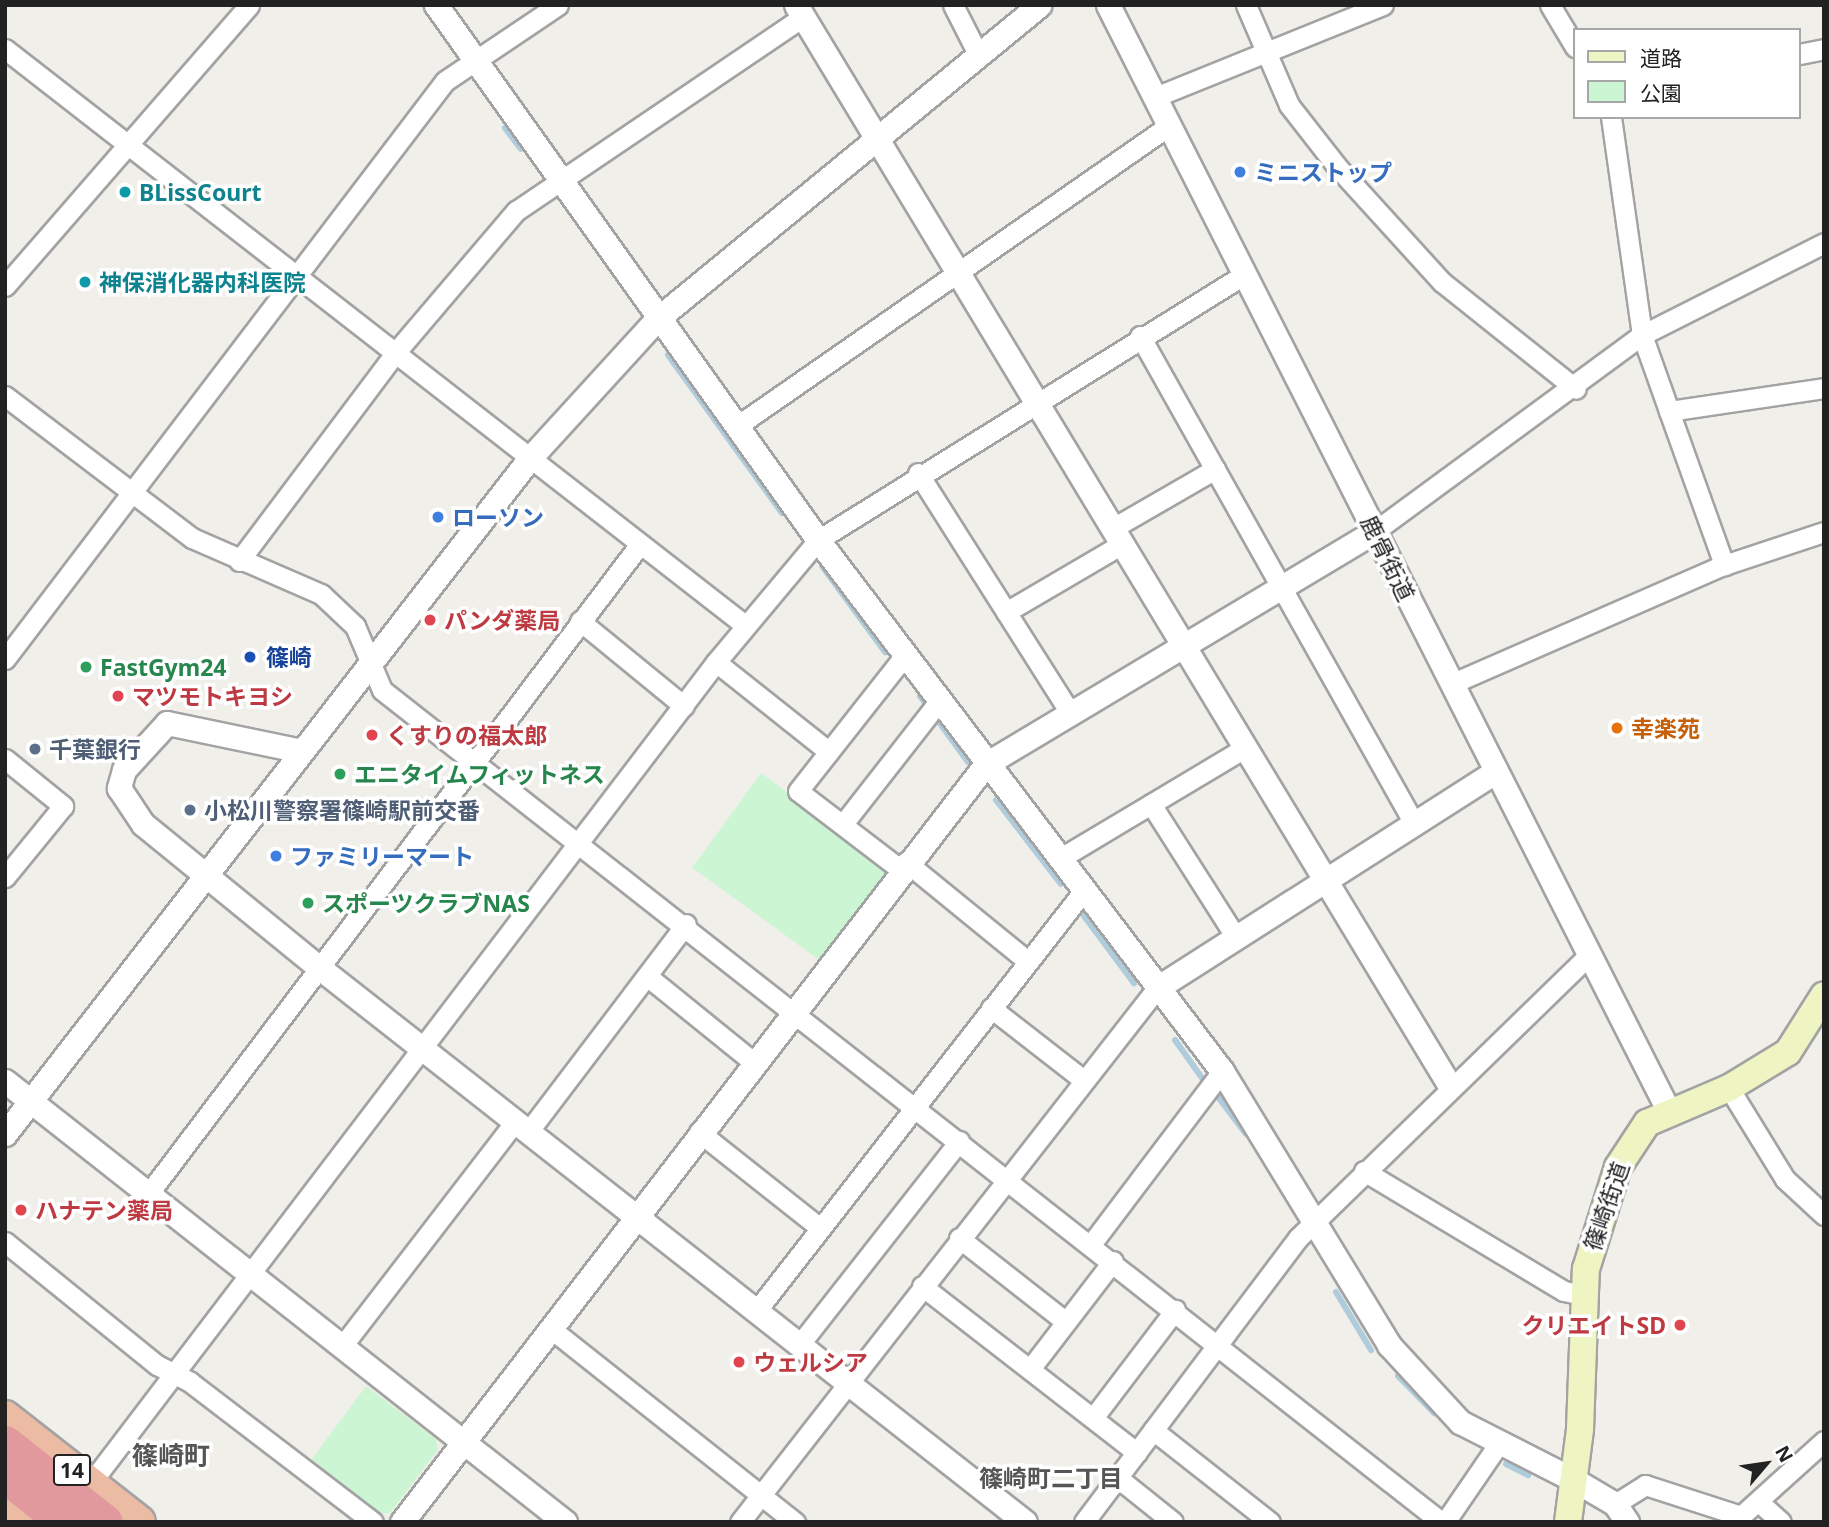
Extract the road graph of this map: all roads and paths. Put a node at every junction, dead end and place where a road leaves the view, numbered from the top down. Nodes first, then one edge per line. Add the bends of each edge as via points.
1 (249, 5) edge
2 (436, 5) edge
3 (558, 5) edge
4 (953, 5) edge
5 (1039, 5) edge
6 (1108, 5) edge
7 (1246, 5) edge
8 (1382, 5) edge
9 (1550, 5) edge
10 (799, 11) edge
11 (1574, 45) edge
12 (5, 49) edge
13 (1824, 49) edge
14 (1266, 51) junction
15 (978, 54) junction
16 (1801, 54) edge
17 (473, 58) junction
18 (1155, 97) junction
19 (1611, 119) edge
20 (1170, 125) junction
21 (876, 135) junction
22 (126, 149) junction
23 (561, 181) junction
24 (1824, 243) edge
25 (958, 274) junction
26 (1245, 274) junction
27 (296, 276) junction
28 (5, 286) edge
29 (656, 320) junction
30 (1642, 335) junction
31 (1140, 336) junction
32 (395, 354) junction
33 (1824, 388) edge
34 (1576, 389) junction
35 (5, 396) edge
36 (1036, 400) junction
37 (1669, 411) junction
38 (737, 426) junction
39 (530, 458) junction
40 (1214, 469) junction
41 (918, 473) junction
42 (132, 495) junction
43 (1375, 531) junction
44 (1824, 531) edge
45 (1118, 536) junction
46 (818, 540) junction
47 (640, 544) junction
48 (239, 561) junction
49 (1724, 565) junction
50 (1281, 588) junction
51 (1006, 612) junction
52 (580, 621) junction
53 (745, 625) junction
54 (1183, 645) junction
55 (905, 655) junction
56 (5, 659) edge
57 (368, 660) junction
58 (716, 662) junction
59 (1451, 684) junction
60 (939, 701) junction
61 (684, 705) junction
62 (1069, 711) junction
63 (1246, 747) junction
64 (297, 750) junction
65 (829, 752) junction
66 (5, 759) edge
67 (472, 762) junction
68 (986, 764) junction
69 (1495, 772) junction
70 (1151, 804) junction
71 (843, 824) junction
72 (1415, 825) junction
73 (579, 844) junction
74 (1059, 859) junction
75 (903, 865) junction
76 (204, 873) junction
77 (5, 877) edge
78 (1326, 882) junction
79 (1082, 893) junction
80 (686, 924) junction
81 (1237, 939) junction
82 (1587, 957) junction
83 (1027, 960) junction
84 (321, 969) junction
85 (647, 976) junction
86 (1157, 988) junction
87 (1824, 995) edge
88 (991, 1008) junction
89 (793, 1009) junction
90 (422, 1048) junction
91 (752, 1061) junction
92 (1222, 1071) junction
93 (1081, 1078) junction
94 (5, 1081) edge
95 (1450, 1086) junction
96 (1729, 1088) junction
97 (31, 1101) junction
98 (914, 1106) junction
99 (1668, 1110) junction
100 (522, 1127) junction
101 (699, 1132) junction
102 (5, 1134) edge
103 (959, 1141) junction
104 (1364, 1171) junction
105 (1005, 1177) junction
106 (149, 1193) junction
107 (635, 1215) junction
108 (1824, 1215) edge
109 (1316, 1220) junction
110 (820, 1228) junction
111 (959, 1238) junction
112 (5, 1242) edge
113 (1092, 1243) junction
114 (1113, 1261) junction
115 (249, 1275) junction
116 (922, 1286) junction
117 (1583, 1295) junction
118 (757, 1310) junction
119 (1175, 1310) junction
120 (1066, 1322) junction
121 (550, 1328) junction
122 (800, 1344) junction
123 (1219, 1345) junction
124 (343, 1346) junction
125 (1030, 1369) junction
126 (175, 1375) junction
127 (848, 1380) junction
128 (5, 1417) edge
129 (1093, 1418) junction
130 (1153, 1430) junction
131 (463, 1440) junction
132 (1824, 1441) edge
133 (5, 1443) edge
134 (1499, 1443) junction
135 (1137, 1453) junction
136 (5, 1475) edge
137 (1118, 1478) junction
138 (1576, 1480) junction
139 (90, 1484) junction
140 (761, 1495) junction
141 (1760, 1503) junction
142 (5, 1504) edge
143 (1621, 1513) edge
144 (28, 1522) edge
145 (64, 1522) edge
146 (105, 1522) edge
147 (139, 1522) edge
148 (373, 1522) edge
149 (402, 1522) edge
150 (565, 1522) edge
151 (740, 1522) edge
152 (795, 1522) edge
153 (1025, 1522) edge
154 (1084, 1522) edge
155 (1173, 1522) edge
156 (1270, 1522) edge
157 (1443, 1522) edge
158 (1568, 1522) edge
159 (1781, 1522) edge

1 - 22 street
2 - 17 street
3 - 17 street
4 - 15 street
5 - 15 street
6 - 18 street, 鹿骨街道
7 - 14 street
8 - 14 street
9 - 11 street
10 - 21 street
10 - 23 street
12 - 22 street
13 - 16 street
14 - 18 street
14 - 34 street via 1289,105 1442,282
15 - 21 street
17 - 23 street
17 - 27 street via 445,81
18 - 20 street, 鹿骨街道
19 - 30 street
20 - 25 street
20 - 26 street, 鹿骨街道
21 - 25 street
21 - 29 street
22 - 27 street
22 - 28 street
23 - 29 street
23 - 32 street via 516,211
24 - 30 street
25 - 36 street
25 - 38 street
26 - 31 street
26 - 43 street, 鹿骨街道
27 - 32 street
27 - 42 street
29 - 38 street
29 - 39 street
30 - 34 street
30 - 37 street
31 - 36 street
31 - 40 street
32 - 39 street
32 - 48 street
33 - 37 street
34 - 43 street
35 - 42 street
36 - 41 street
36 - 45 street
37 - 49 street
38 - 46 street
39 - 47 street
39 - 57 street
40 - 45 street
40 - 50 street
41 - 46 street
41 - 51 street
42 - 48 street via 192,538
42 - 56 street
43 - 50 street
43 - 59 street, 鹿骨街道
44 - 49 street
45 - 51 street
45 - 54 street
46 - 53 street
46 - 55 street
47 - 52 street
47 - 53 street
48 - 57 street via 321,594 355,626
49 - 59 street
50 - 54 street
50 - 72 street
51 - 62 street
52 - 61 street
52 - 67 street
53 - 58 street
54 - 62 street
54 - 63 street
55 - 60 street
55 - 65 street
57 - 64 street
57 - 67 street via 382,690
58 - 61 street
58 - 65 street
59 - 69 street, 鹿骨街道
60 - 68 street
60 - 71 street
61 - 73 street
62 - 68 street
63 - 70 street
63 - 78 street
64 - 76 street
64 - 76 street via 177,721 156,730 124,770 119,788 128,810
65 - 71 street via 798,791
66 - 77 street via 62,806
67 - 73 street
67 - 84 street
68 - 74 street
68 - 75 street
69 - 72 street
69 - 82 street, 鹿骨街道
70 - 74 street
70 - 81 street
71 - 75 street
72 - 78 street
73 - 80 street
73 - 90 street
74 - 79 street
75 - 83 street
75 - 89 street
76 - 84 street
76 - 97 street
78 - 81 street
78 - 95 street
79 - 83 street
79 - 86 street
80 - 85 street
80 - 89 street
81 - 86 street
82 - 95 street
82 - 99 street, 鹿骨街道
83 - 88 street
84 - 90 street
84 - 106 street
85 - 91 street
85 - 100 street
86 - 92 street
86 - 93 street
87 - 96 main road, 篠崎街道 via 1788,1052
88 - 93 street
88 - 98 street
89 - 91 street
89 - 98 street
90 - 100 street
90 - 115 street
91 - 101 street
92 - 109 street
92 - 113 street
93 - 105 street
94 - 97 street
95 - 104 street
96 - 99 main road, 篠崎街道
96 - 108 street via 1785,1179
97 - 102 street
97 - 106 street
98 - 103 street
98 - 110 street
99 - 117 main road, 篠崎街道 via 1647,1123 1618,1167 1590,1247
100 - 107 street
100 - 124 street
101 - 107 street
101 - 110 street
103 - 105 street
103 - 122 street
104 - 109 street
104 - 117 street via 1564,1291
105 - 111 street
105 - 113 street
106 - 115 street
107 - 118 street
107 - 121 street
109 - 123 street
109 - 134 street via 1389,1345 1460,1422
110 - 118 street
111 - 116 street
111 - 120 street
112 - 126 street
113 - 114 street
114 - 119 street
114 - 120 street
115 - 124 street
115 - 126 street
116 - 125 street
116 - 127 street
117 - 138 main road, 篠崎街道
118 - 122 street
119 - 123 street
119 - 129 street
120 - 125 street
121 - 131 street
121 - 140 street
122 - 127 street
123 - 130 street
123 - 157 street
124 - 131 street
125 - 129 street
126 - 139 street
126 - 148 street
127 - 140 street
127 - 153 street
128 - 139 highway, 14
129 - 135 street
130 - 135 street
130 - 156 street
131 - 149 street
131 - 150 street
132 - 141 street
133 - 146 highway
134 - 138 street
134 - 157 street
135 - 137 street
136 - 145 highway
137 - 154 street
137 - 155 street
138 - 143 street
138 - 158 main road, 篠崎街道
139 - 147 highway, 14
140 - 151 street
140 - 152 street
141 - 143 street via 1732,1519 1645,1485
141 - 159 street
142 - 144 highway

